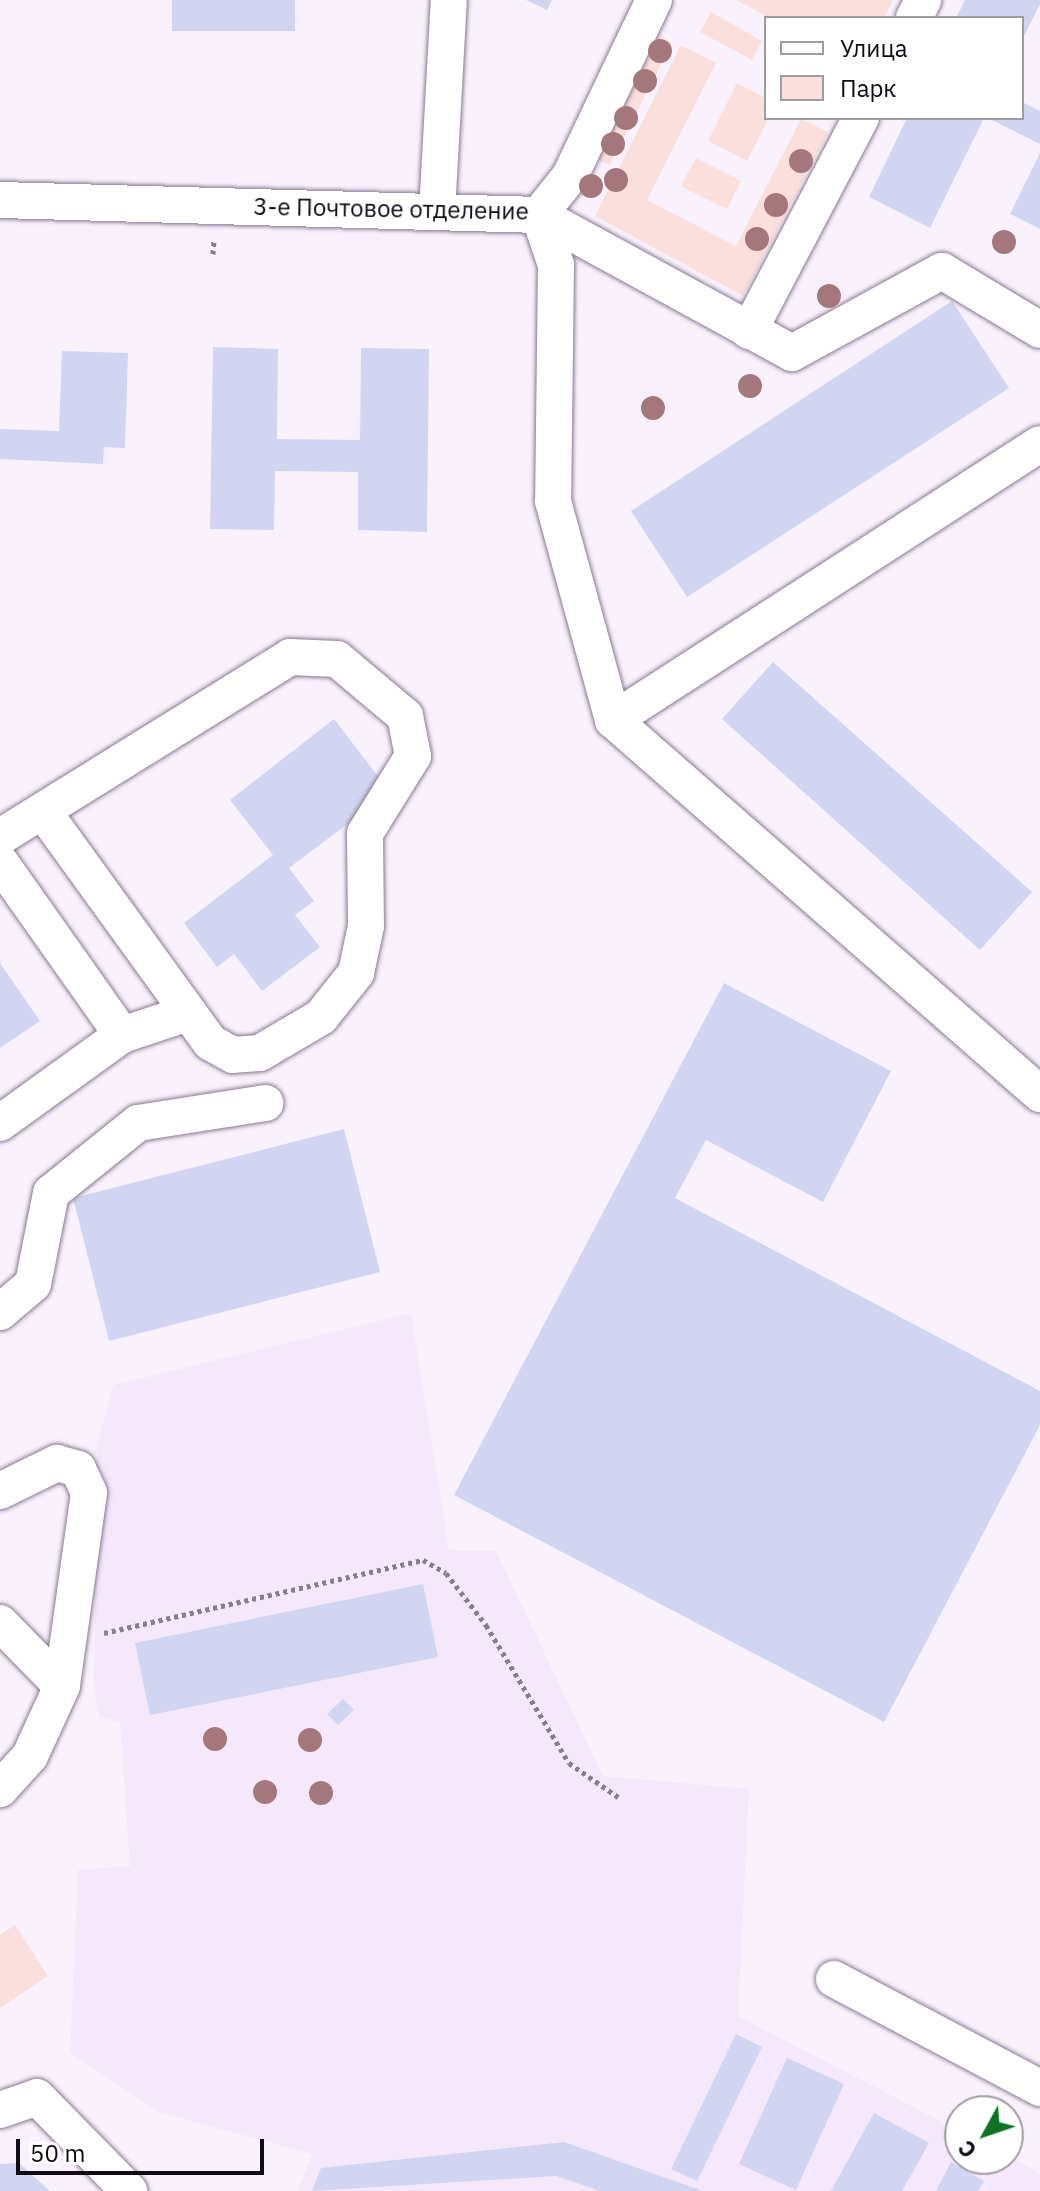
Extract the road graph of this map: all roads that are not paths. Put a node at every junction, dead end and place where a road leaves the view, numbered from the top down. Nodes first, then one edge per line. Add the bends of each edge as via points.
1 (449, 0) edge
2 (654, 0) edge
3 (860, 120) edge
4 (0, 200) edge
5 (437, 212) junction
6 (539, 215) junction
7 (1040, 330) edge
8 (749, 331) junction
9 (1040, 444) edge
10 (613, 720) junction
11 (43, 811) junction
12 (0, 837) edge
13 (0, 862) edge
14 (188, 1013) junction
15 (122, 1035) junction
16 (1040, 1094) edge
17 (265, 1103) dead end
18 (0, 1123) edge
19 (0, 1312) edge
20 (0, 1491) edge
21 (0, 1623) edge
22 (62, 1686) junction
23 (0, 1789) edge
24 (834, 1979) dead end
25 (1040, 2088) edge
26 (0, 2110) edge
27 (129, 2191) edge

1 - 5 street
2 - 6 street, 3-е Почтовое отделение via 570,176
3 - 8 street
4 - 5 street, 3-е Почтовое отделение
5 - 6 street, 3-е Почтовое отделение
6 - 8 street
6 - 10 street via 556,265 553,501
7 - 8 street via 942,271 792,353
9 - 10 street
10 - 16 street
11 - 12 street
11 - 14 street
11 - 14 street via 290,657 337,659 405,716 413,756 365,833 366,926 356,973 321,1017 260,1053 233,1055 210,1042
13 - 15 street
14 - 15 street
15 - 18 street
17 - 19 street via 138,1123 51,1193 33,1284
20 - 22 street via 57,1463 78,1469 89,1493
21 - 22 street
22 - 23 street via 30,1756
24 - 25 street
26 - 27 street via 37,2097

